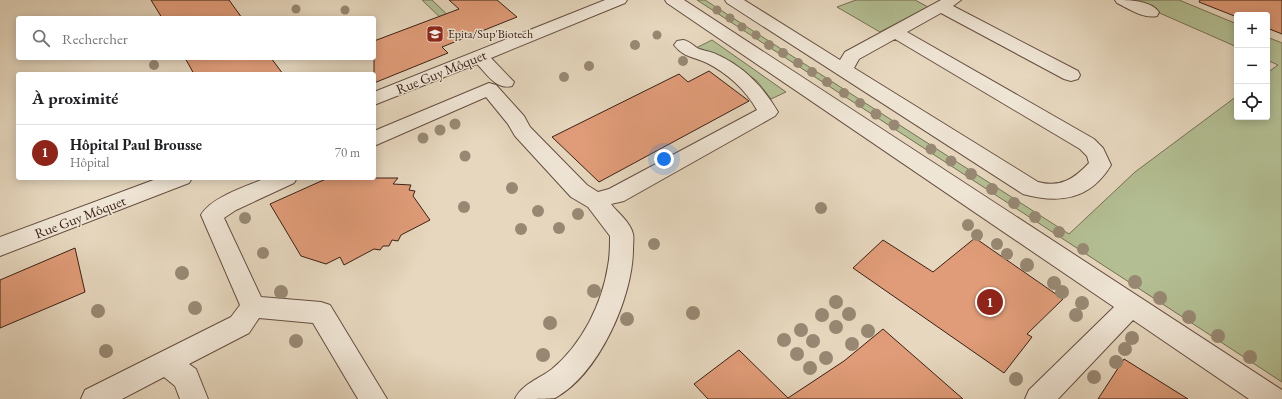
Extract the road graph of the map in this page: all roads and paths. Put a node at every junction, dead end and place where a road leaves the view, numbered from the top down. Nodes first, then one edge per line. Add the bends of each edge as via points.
1 (619, 0) edge
2 (673, 0) edge
3 (733, 0) edge
4 (1123, 0) edge
5 (947, 3) edge
6 (1150, 12) dead end
7 (895, 32) junction
8 (683, 46) dead end
9 (479, 56) junction
10 (845, 69) junction
11 (1071, 75) dead end
12 (505, 82) dead end
13 (376, 98) edge
14 (376, 139) edge
15 (176, 180) edge
16 (282, 180) edge
17 (596, 201) junction
18 (0, 247) edge
19 (1132, 305) junction
20 (253, 307) junction
21 (166, 362) junction
22 (95, 399) edge
23 (194, 399) edge
24 (373, 399) edge
25 (529, 399) edge
26 (1039, 399) edge
27 (1272, 399) edge

1 - 9 street, Rue Guy Môquet
2 - 19 street
3 - 10 street
4 - 6 street
5 - 7 street
5 - 11 street
7 - 10 street via 851,56
7 - 10 street via 1087,144 1096,154 1100,165 1085,181 1070,190 1046,193 1031,188
8 - 17 street via 689,52 712,59 753,88 768,112 616,195
9 - 12 street
9 - 13 street, Rue Guy Môquet
14 - 17 street via 488,89 516,121 522,132 579,191
15 - 18 street, Rue Guy Môquet
16 - 20 street via 228,204 212,215
17 - 25 street via 622,234 620,266 613,293 584,352 562,376
19 - 26 street
19 - 27 street
20 - 21 street via 240,325
20 - 24 street via 321,313
21 - 22 street
21 - 23 street via 186,378

